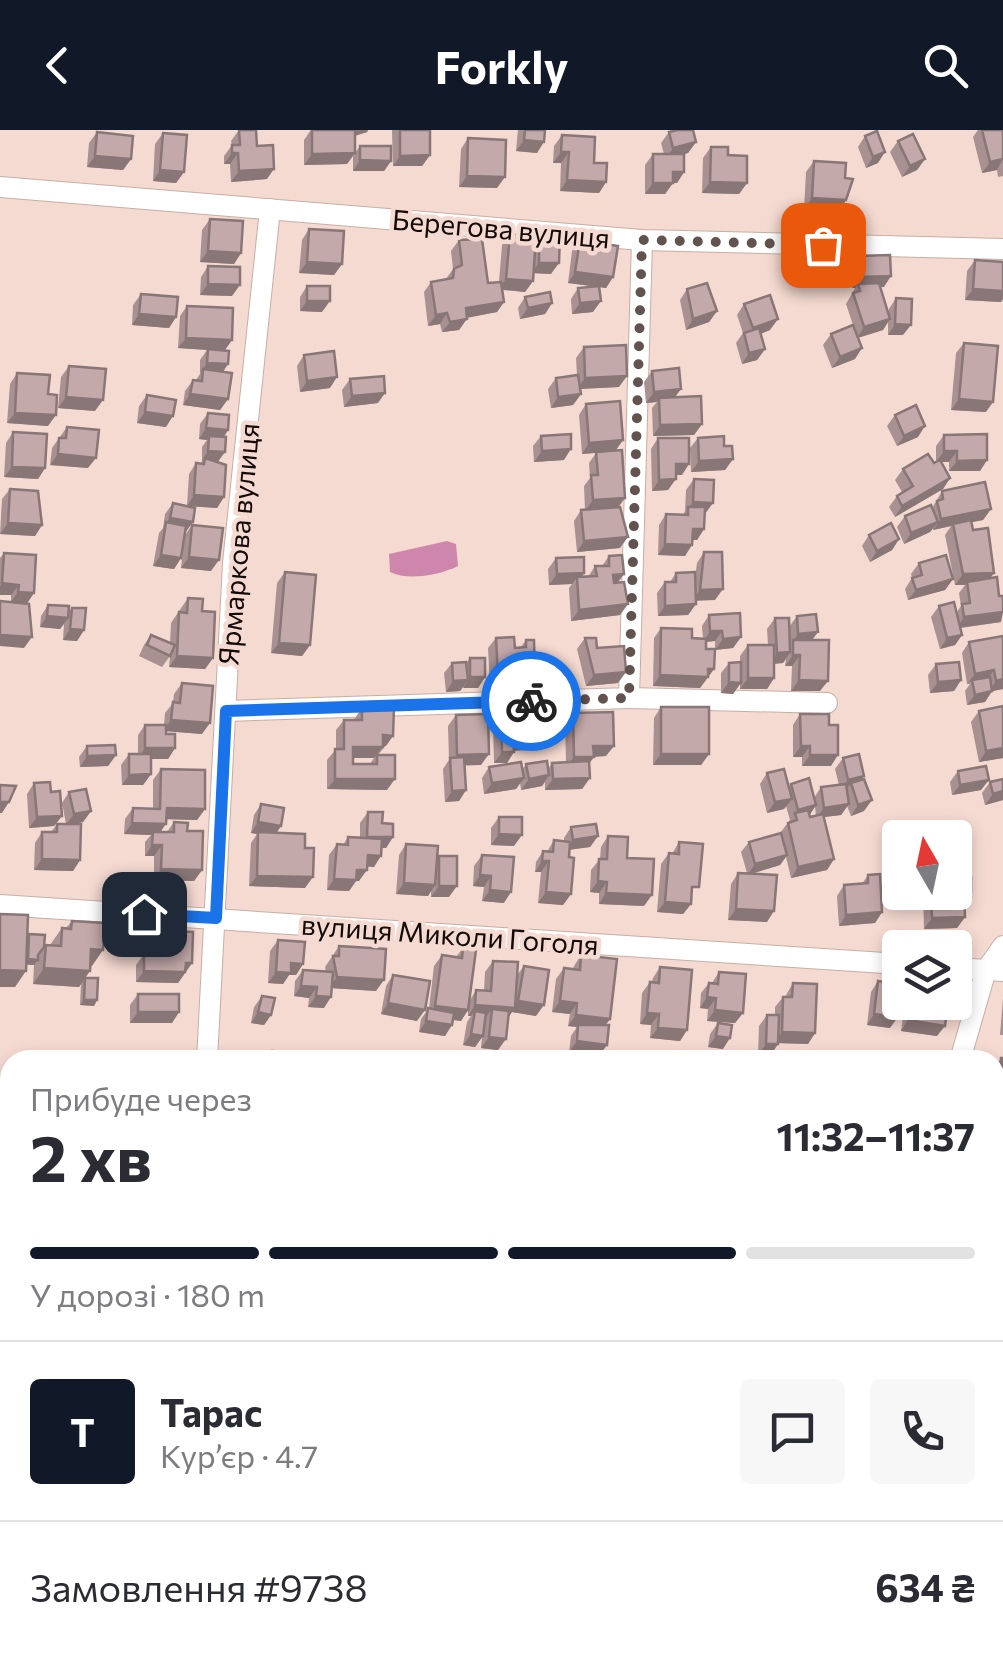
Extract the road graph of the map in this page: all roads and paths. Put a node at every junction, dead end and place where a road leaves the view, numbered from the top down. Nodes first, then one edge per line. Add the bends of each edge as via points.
1 (0, 187) edge
2 (270, 209) junction
3 (642, 240) junction
4 (1003, 249) edge
5 (629, 698) junction
6 (827, 704) dead end
7 (226, 711) junction
8 (0, 905) edge
9 (216, 918) junction
10 (1003, 946) edge
11 (882, 963) edge
12 (995, 971) edge
13 (208, 1050) edge
14 (964, 1050) edge

1 - 2 street, Берегова вулиця
2 - 3 street, Берегова вулиця
2 - 7 street, Ярмаркова вулиця via 233,563
3 - 4 street, Берегова вулиця
3 - 5 street
5 - 6 street
5 - 7 street
7 - 9 street, Ярмаркова вулиця
8 - 9 street, вулиця Миколи Гоголя
9 - 11 street, вулиця Миколи Гоголя
9 - 13 street, Ярмаркова вулиця
10 - 12 street
12 - 14 street

